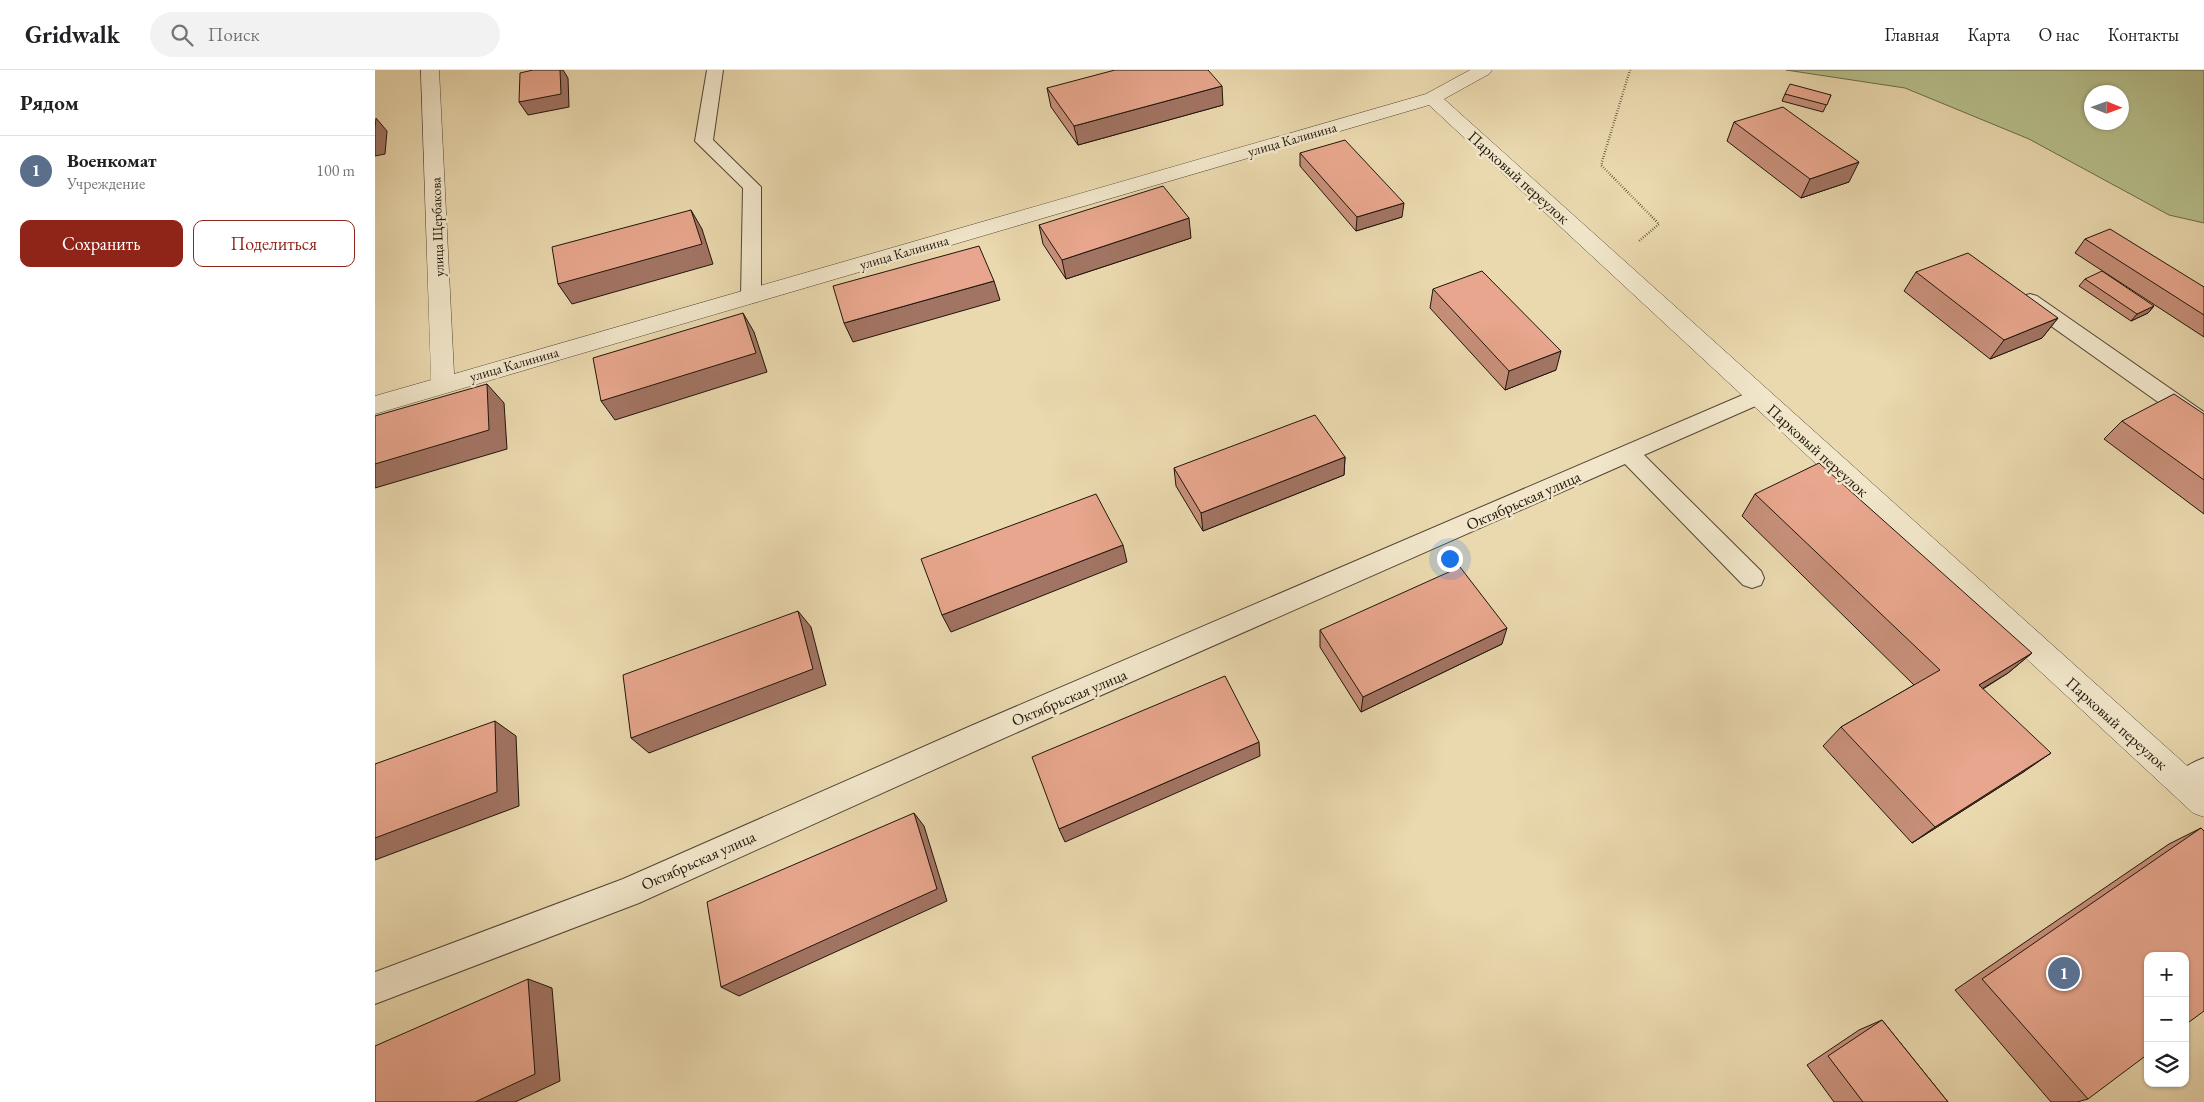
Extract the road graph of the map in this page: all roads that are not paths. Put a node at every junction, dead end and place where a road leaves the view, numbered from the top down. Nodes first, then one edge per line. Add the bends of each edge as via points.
1 (430, 70) edge
2 (715, 70) edge
3 (1483, 70) edge
4 (1432, 98) junction
5 (751, 296) junction
6 (2026, 298) edge
7 (443, 384) junction
8 (1759, 396) junction
9 (375, 405) edge
10 (2204, 423) edge
11 (1629, 454) junction
12 (1752, 578) dead end
13 (2197, 786) edge
14 (375, 988) edge

1 - 7 street, улица Щербакова
2 - 5 lane via 704,141 752,187
3 - 4 street, улица Калинина
4 - 5 street, улица Калинина
4 - 8 street, Парковый переулок
5 - 7 street, улица Калинина
6 - 10 lane
7 - 9 street, улица Калинина
8 - 11 lane, Октябрьская улица
8 - 13 street, Парковый переулок
11 - 12 lane
11 - 14 lane, Октябрьская улица via 628,892

